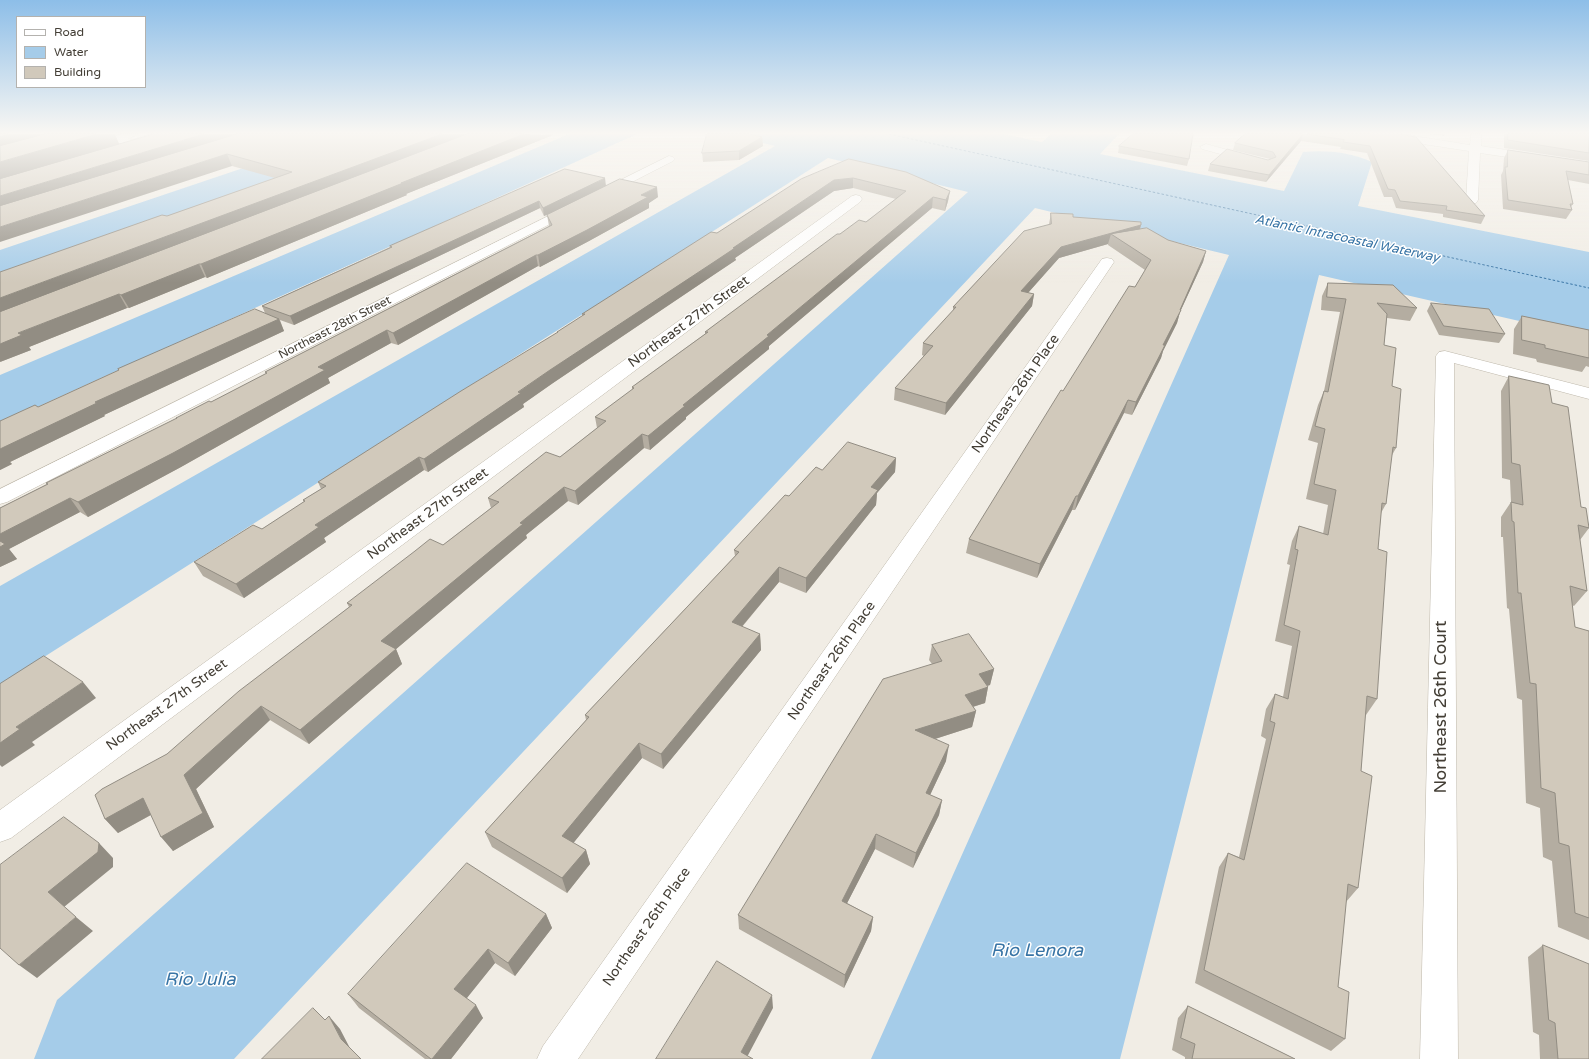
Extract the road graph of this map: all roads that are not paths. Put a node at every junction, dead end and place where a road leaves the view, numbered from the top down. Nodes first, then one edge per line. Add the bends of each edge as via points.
1 (619, 183) edge
2 (1473, 183) edge
3 (856, 199) dead end
4 (1472, 200) edge
5 (1107, 262) dead end
6 (1589, 394) edge
7 (0, 497) edge
8 (0, 828) edge
9 (556, 1059) edge
10 (1439, 1059) edge

1 - 7 street, Northeast 28th Street
2 - 4 street
3 - 8 street, Northeast 27th Street
5 - 9 street, Northeast 26th Place
6 - 10 street, Northeast 26th Court via 1445,356

